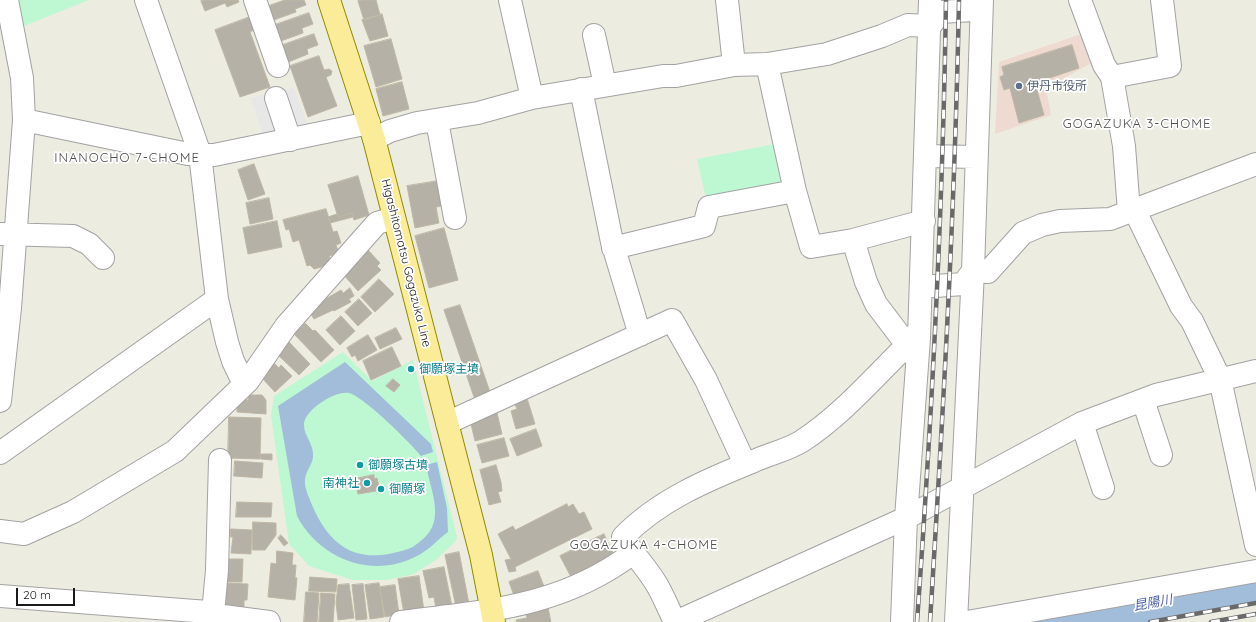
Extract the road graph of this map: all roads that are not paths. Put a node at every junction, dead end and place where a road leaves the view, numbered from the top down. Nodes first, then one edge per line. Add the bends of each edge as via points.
1 (7, 0) edge
2 (146, 0) edge
3 (255, 0) edge
4 (329, 0) edge
5 (510, 0) edge
6 (727, 0) edge
7 (930, 0) edge
8 (977, 0) edge
9 (982, 0) edge
10 (1080, 0) edge
11 (1162, 0) edge
12 (930, 26) junction
13 (594, 35) dead end
14 (767, 64) junction
15 (734, 65) junction
16 (278, 66) dead end
17 (1112, 77) junction
18 (605, 85) junction
19 (582, 89) junction
20 (276, 98) dead end
21 (532, 98) junction
22 (24, 120) junction
23 (437, 121) junction
24 (371, 131) junction
25 (290, 140) junction
26 (200, 154) junction
27 (926, 156) junction
28 (976, 157) junction
29 (1256, 164) edge
30 (795, 191) junction
31 (459, 206) dead end
32 (1132, 211) junction
33 (394, 218) junction
34 (924, 221) junction
35 (7, 234) edge
36 (853, 240) junction
37 (613, 248) junction
38 (103, 258) dead end
39 (972, 271) junction
40 (921, 287) junction
41 (218, 299) junction
42 (640, 335) junction
43 (918, 345) junction
44 (1256, 371) edge
45 (1220, 379) junction
46 (244, 384) junction
47 (1143, 400) junction
48 (0, 401) edge
49 (447, 423) junction
50 (1082, 423) junction
51 (0, 453) edge
52 (1161, 455) dead end
53 (220, 460) dead end
54 (745, 464) junction
55 (1249, 480) edge
56 (963, 486) junction
57 (1104, 488) dead end
58 (906, 518) junction
59 (0, 531) edge
60 (1256, 545) edge
61 (633, 553) junction
62 (1256, 571) edge
63 (0, 596) edge
64 (493, 616) edge
65 (220, 617) edge
66 (270, 622) edge
67 (401, 622) edge
68 (675, 622) edge
69 (902, 622) edge
70 (956, 622) edge
71 (967, 622) edge

1 - 22 street via 22,78
2 - 26 street
3 - 16 street
4 - 24 main road, Higashitomatsu Gogazuka Line
5 - 21 street
6 - 15 street
7 - 12 street
8 - 12 street via 973,10 941,12
9 - 28 street
10 - 17 street via 1104,65
11 - 17 street via 1170,66
12 - 14 street via 908,25 827,54
12 - 27 street
13 - 18 street
14 - 15 street
14 - 30 street
15 - 18 street
17 - 32 street
18 - 19 street
19 - 21 street
19 - 37 street
20 - 25 street
21 - 23 street
22 - 26 street via 188,154
22 - 35 street
23 - 24 street via 417,123 390,131
23 - 31 street
24 - 25 street
24 - 33 main road, Higashitomatsu Gogazuka Line
25 - 26 street via 214,156
26 - 41 street
27 - 28 street
27 - 34 street
28 - 39 street
29 - 32 street
30 - 36 street via 811,247
30 - 37 street via 709,207 704,226
32 - 39 street via 1110,219 1060,221 1042,225 1023,233 988,272
32 - 45 street via 1180,306 1192,321
33 - 46 street via 377,223 286,326
33 - 49 main road, Higashitomatsu Gogazuka Line
34 - 36 street
34 - 40 street
35 - 38 street via 73,236 89,244
35 - 48 street via 10,308
36 - 43 street via 876,304 901,337
37 - 42 street
39 - 40 street via 963,284
39 - 56 street
40 - 43 street
41 - 46 street via 227,342
41 - 51 street
42 - 49 street
42 - 54 street via 672,320 706,380
43 - 54 street via 901,351 845,407 801,441
43 - 58 street
44 - 45 street
45 - 47 street
45 - 55 street
46 - 59 street via 174,451 80,508 24,534
47 - 50 street
47 - 52 street
49 - 64 main road, Higashitomatsu Gogazuka Line via 481,554
50 - 56 street
50 - 57 street
53 - 65 street via 217,570
54 - 61 street via 668,500 636,523 623,536
55 - 60 street
56 - 58 street
56 - 70 street
58 - 68 street
58 - 69 street
61 - 64 street via 593,579 549,598
61 - 68 street via 658,586
62 - 71 street
63 - 65 street
64 - 67 street
65 - 66 street

